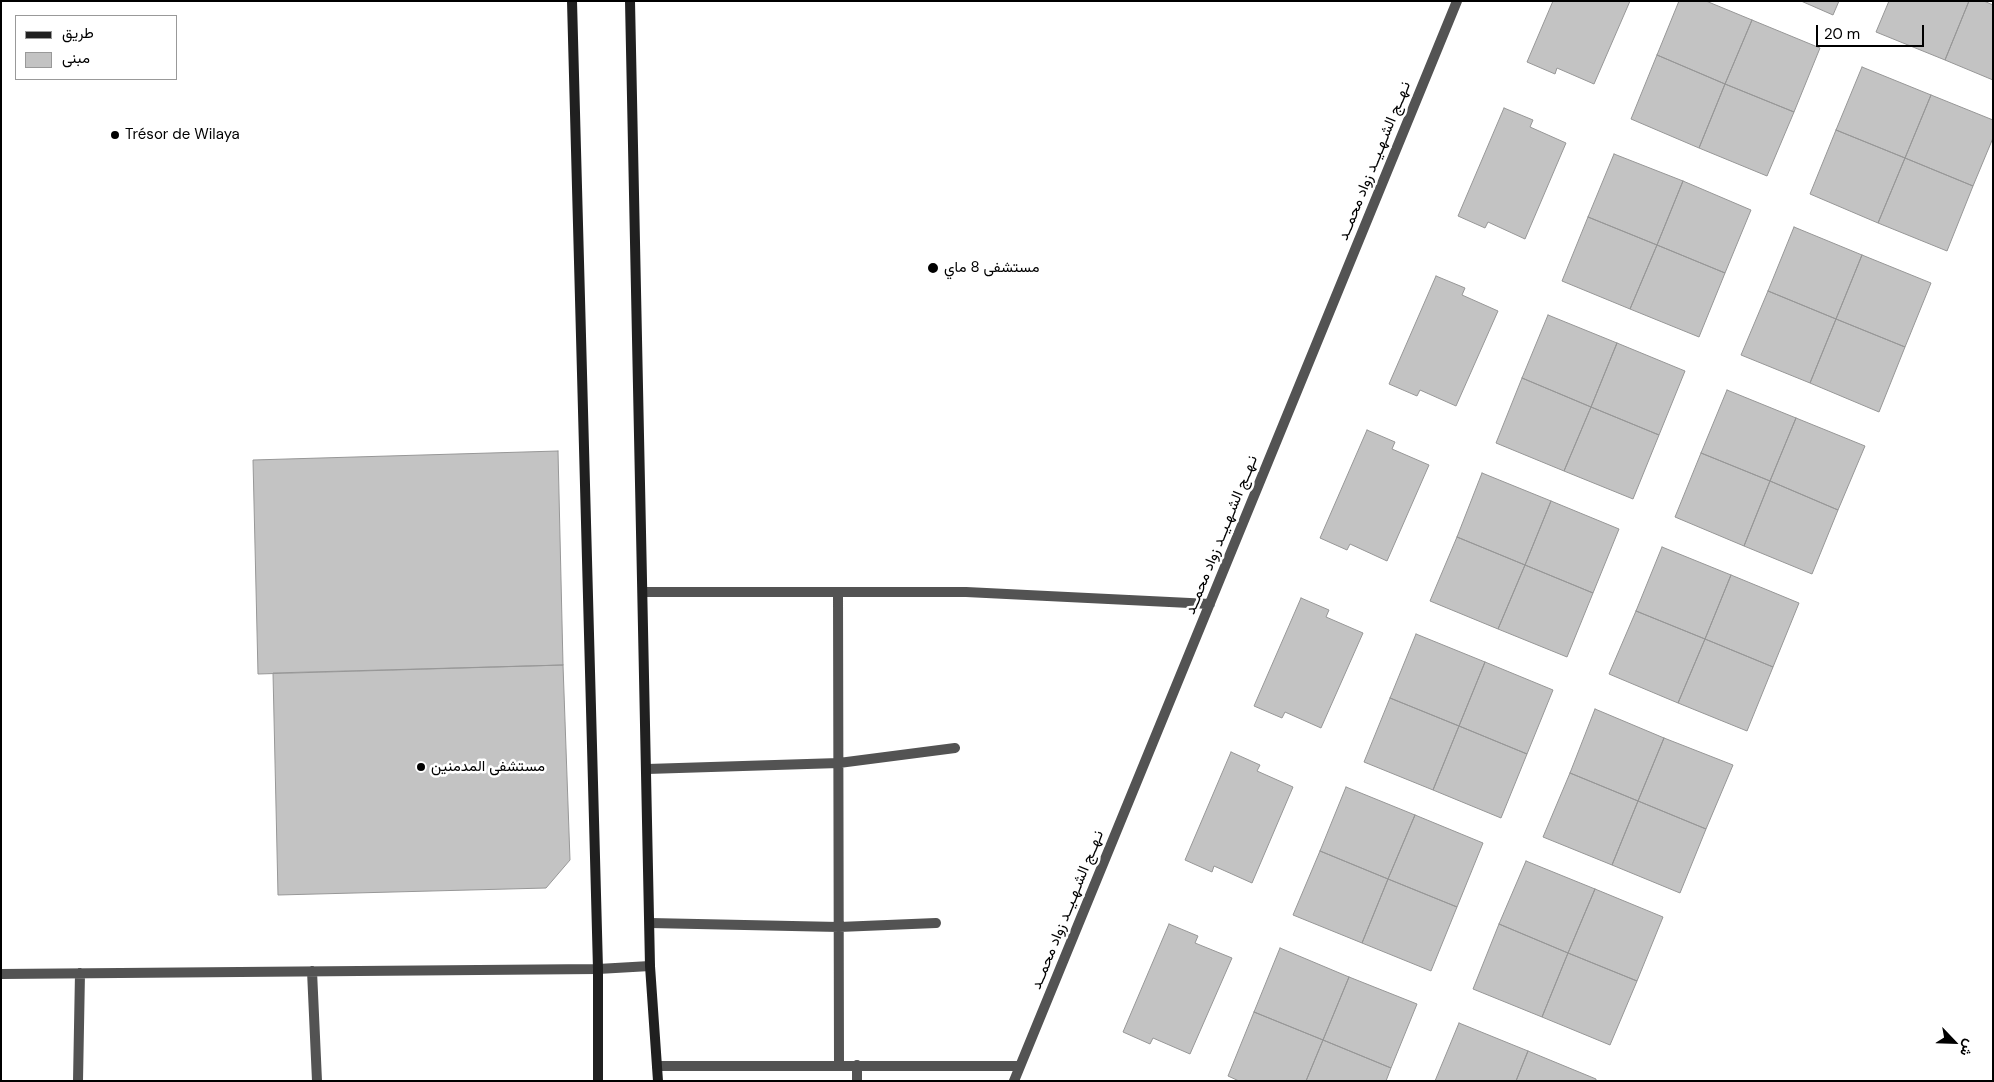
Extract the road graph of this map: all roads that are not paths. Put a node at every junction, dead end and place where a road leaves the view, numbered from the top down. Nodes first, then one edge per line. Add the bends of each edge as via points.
1 (572, 1) edge
2 (630, 1) edge
3 (1457, 1) edge
4 (643, 592) junction
5 (838, 592) junction
6 (1210, 604) junction
7 (955, 748) dead end
8 (839, 763) junction
9 (647, 769) junction
10 (650, 923) junction
11 (936, 923) dead end
12 (839, 927) junction
13 (650, 966) junction
14 (598, 969) junction
15 (312, 971) junction
16 (80, 973) junction
17 (1, 974) edge
18 (839, 1065) junction
19 (857, 1065) junction
20 (658, 1066) junction
21 (1020, 1066) junction
22 (78, 1081) edge
23 (317, 1081) edge
24 (598, 1081) edge
25 (658, 1081) edge
26 (858, 1081) edge
27 (1014, 1081) edge

1 - 14 main road
2 - 4 main road
3 - 6 street, نـهــج الشـهـيــد زواد محمــد
4 - 5 street
4 - 9 main road
5 - 6 street via 966,592
5 - 8 street
6 - 21 street, نـهــج الشـهـيــد زواد محمــد
7 - 8 street
8 - 9 street
8 - 12 street
9 - 10 main road
10 - 12 street
10 - 13 main road
11 - 12 street
12 - 18 street
13 - 14 street
13 - 20 main road
14 - 15 street
14 - 24 main road
15 - 16 street
15 - 23 street
16 - 17 street
16 - 22 street
18 - 19 street
18 - 20 street
19 - 21 street
19 - 26 street
20 - 25 main road
21 - 27 street, نـهــج الشـهـيــد زواد محمــد

